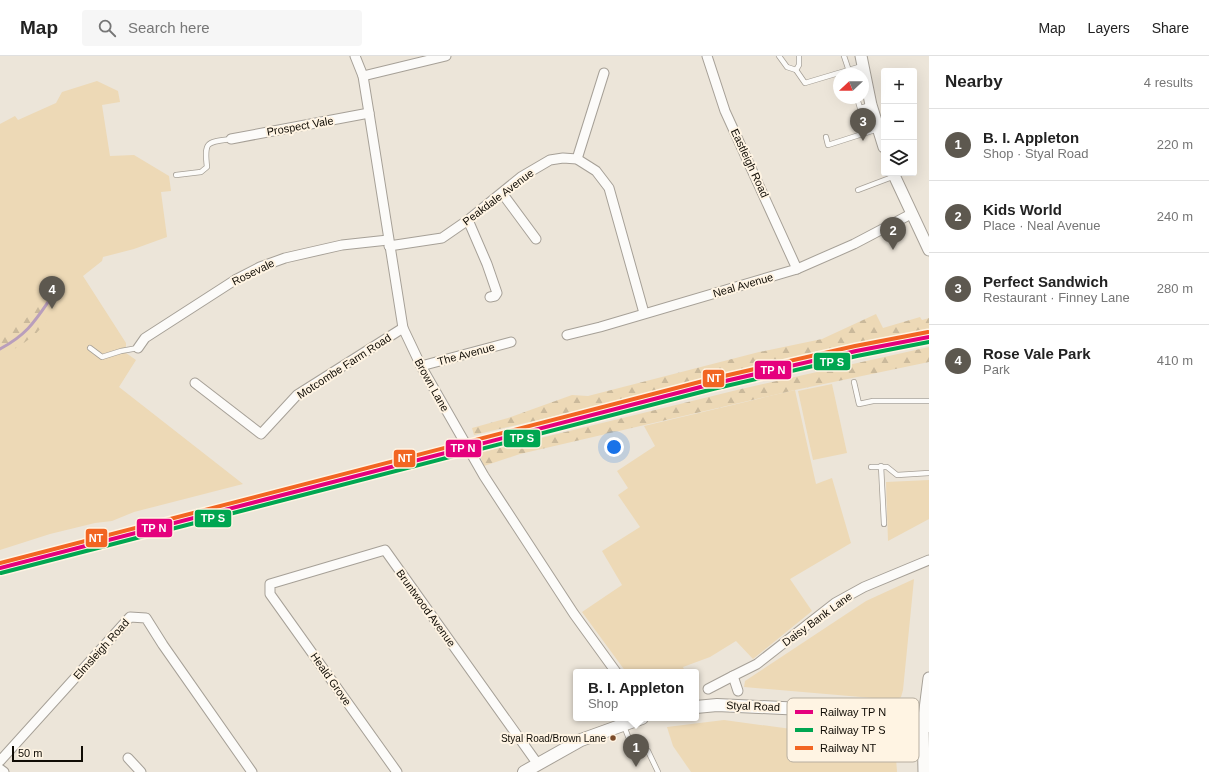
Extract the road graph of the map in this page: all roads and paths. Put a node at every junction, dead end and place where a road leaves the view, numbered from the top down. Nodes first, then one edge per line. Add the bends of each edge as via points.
1 (355, 56) edge
2 (446, 56) edge
3 (707, 56) edge
4 (779, 56) edge
5 (799, 56) edge
6 (844, 56) edge
7 (862, 61) edge
8 (848, 68) edge
9 (854, 68) edge
10 (796, 70) junction
11 (604, 73) dead end
12 (363, 76) junction
13 (833, 76) edge
14 (859, 104) edge
15 (871, 105) junction
16 (369, 113) junction
17 (878, 129) junction
18 (826, 137) dead end
19 (231, 139) joint
20 (882, 140) edge
21 (578, 159) junction
22 (176, 175) dead end
23 (892, 176) edge
24 (894, 176) edge
25 (858, 190) dead end
26 (502, 193) junction
27 (911, 214) junction
28 (468, 220) junction
29 (536, 239) dead end
30 (389, 243) junction
31 (929, 250) edge
32 (797, 269) junction
33 (490, 297) dead end
34 (644, 314) junction
35 (403, 328) junction
36 (567, 335) dead end
37 (511, 342) dead end
38 (90, 348) dead end
39 (138, 348) joint
40 (420, 366) junction
41 (854, 382) dead end
42 (195, 383) dead end
43 (929, 401) edge
44 (881, 466) junction
45 (871, 467) dead end
46 (929, 473) edge
47 (884, 524) dead end
48 (929, 560) edge
49 (270, 584) joint
50 (614, 669) edge
51 (733, 676) junction
52 (929, 678) edge
53 (708, 689) dead end
54 (738, 691) dead end
55 (699, 707) edge
56 (787, 708) edge
57 (633, 721) edge
58 (624, 724) junction
59 (926, 725) edge
60 (128, 758) dead end
61 (0, 761) edge
62 (537, 763) junction
63 (0, 768) edge
64 (4, 772) edge
65 (141, 772) edge
66 (252, 772) edge
67 (397, 772) edge
68 (524, 772) edge
69 (658, 772) edge
70 (924, 772) edge

1 - 12 street, Brown Lane
2 - 12 street
3 - 32 street, Eastleigh Road via 725,111
4 - 10 lane via 787,67
5 - 10 lane
6 - 8 lane
7 - 9 lane
7 - 15 street
10 - 13 lane via 805,83
11 - 21 street
12 - 16 street, Brown Lane
14 - 15 lane via 860,108
15 - 17 street
16 - 19 street, Prospect Vale
16 - 30 street, Brown Lane
17 - 18 lane via 828,145
17 - 20 street
19 - 22 lane via 211,142 207,146 207,167 201,172
21 - 26 street, Peakdale Avenue via 550,160 521,177
21 - 34 street via 596,171 610,188
23 - 25 lane
24 - 27 street
26 - 28 street, Peakdale Avenue
26 - 29 street
27 - 31 street
27 - 32 street, Neal Avenue via 854,244
28 - 30 street, Peakdale Avenue via 442,238
28 - 33 street via 497,293
30 - 35 street, Brown Lane
30 - 39 street, Rosevale via 334,247 285,258 260,267 144,338
32 - 34 street, Neal Avenue
34 - 36 street, Neal Avenue
35 - 40 street, Brown Lane
35 - 42 street, Motcombe Farm Road via 297,395 261,434
37 - 40 street, The Avenue
38 - 39 lane via 102,357
40 - 50 street, Brown Lane via 474,460 574,614
41 - 43 lane via 859,404 872,401
44 - 45 lane
44 - 46 lane via 887,467 897,475
44 - 47 lane
48 - 51 street, Daisy Bank Lane via 864,587 836,603 757,664
49 - 62 street, Bruntwood Avenue via 385,550
49 - 67 street, Heald Grove via 270,594
51 - 53 street, Daisy Bank Lane
51 - 54 street
52 - 59 street
55 - 56 main road, Styal Road via 717,705
57 - 58 main road
58 - 62 main road via 581,740
58 - 69 lane via 631,744 648,750
59 - 70 street
60 - 65 street
61 - 66 street, Elmsleigh Road via 130,617 137,616 146,618
62 - 68 main road
63 - 64 street

